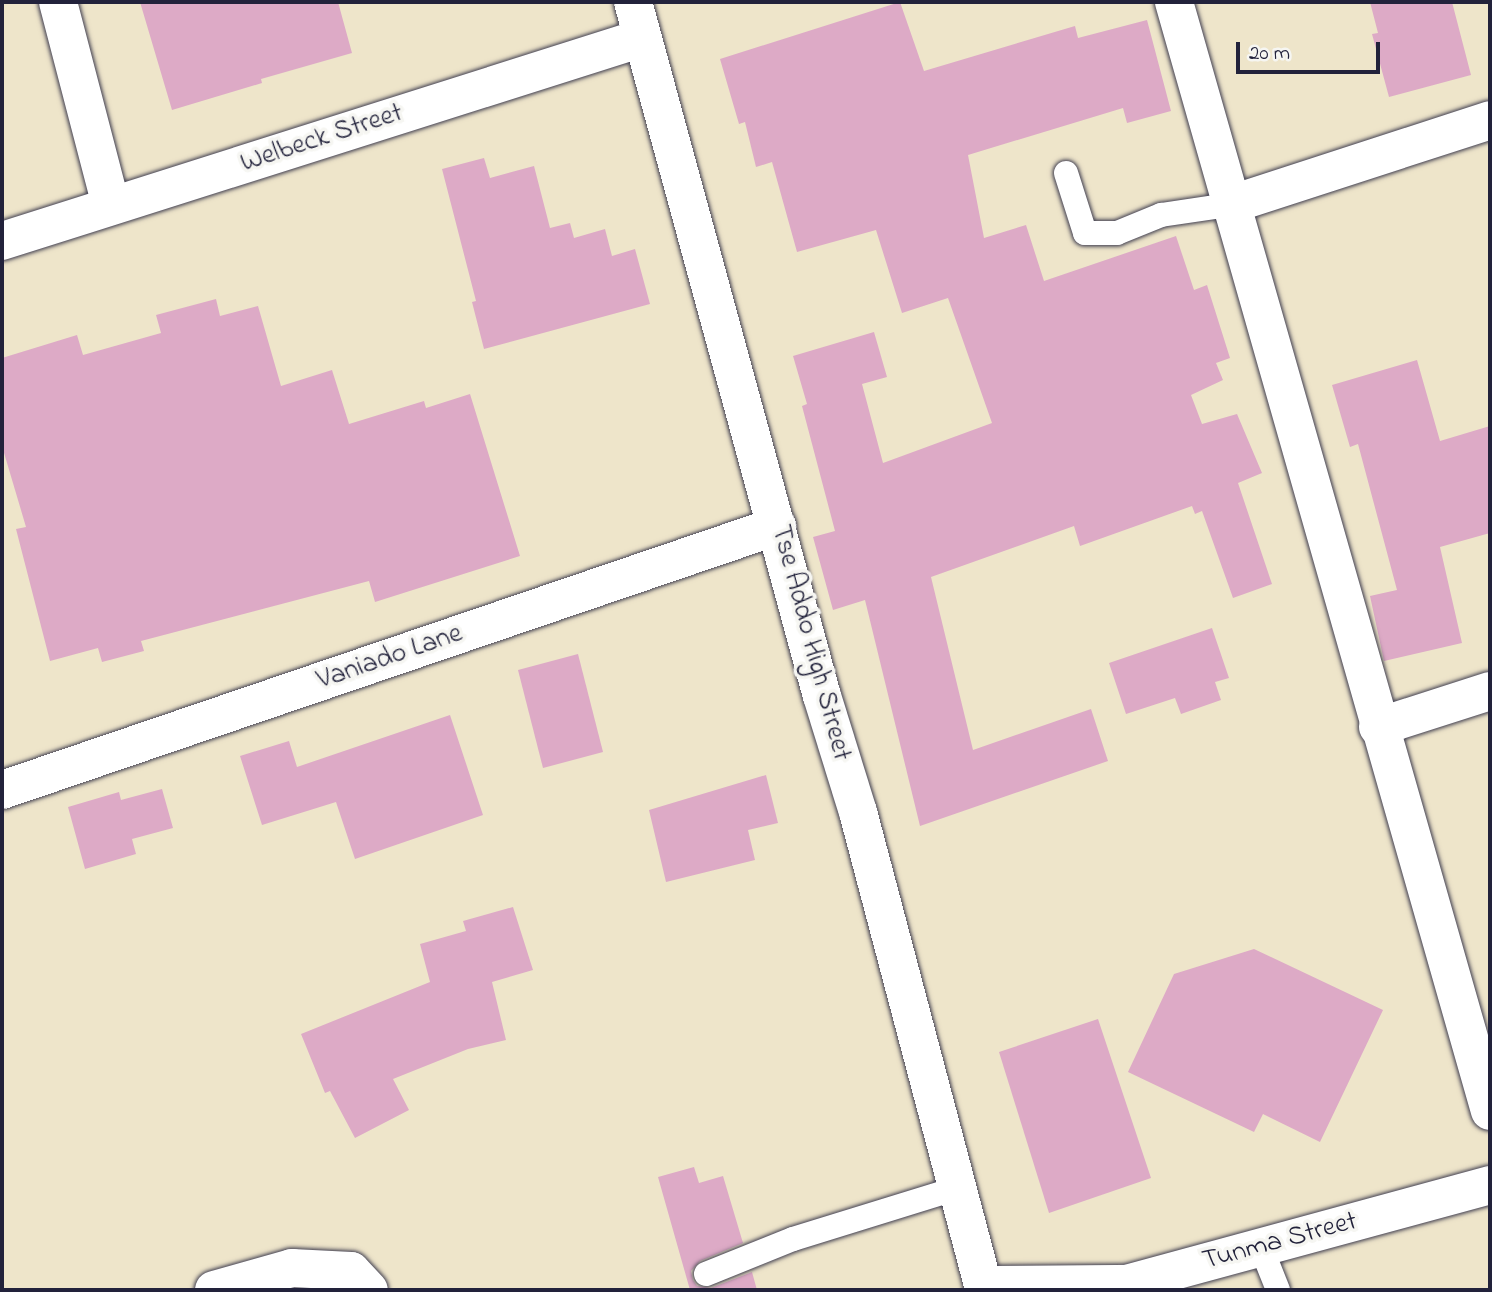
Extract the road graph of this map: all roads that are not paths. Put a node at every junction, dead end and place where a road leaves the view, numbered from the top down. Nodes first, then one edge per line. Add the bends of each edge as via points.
1 (58, 2) edge
2 (633, 2) edge
3 (1174, 2) edge
4 (642, 38) junction
5 (1490, 120) edge
6 (1066, 173) dead end
7 (111, 205) junction
8 (1229, 205) junction
9 (2, 241) edge
10 (778, 526) junction
11 (1490, 691) edge
12 (1378, 727) junction
13 (2, 790) edge
14 (1490, 1111) edge
15 (1490, 1185) edge
16 (958, 1188) junction
17 (1261, 1247) junction
18 (706, 1274) dead end
19 (980, 1288) edge
20 (214, 1290) edge
21 (369, 1290) edge
22 (1278, 1290) edge

1 - 7 street
2 - 4 street, Tse Addo High Street
3 - 8 street
4 - 7 street, Welbeck Street
4 - 10 street, Tse Addo High Street
5 - 8 street
6 - 8 lane via 1085,233 1117,233 1161,215
7 - 9 street, Welbeck Street
8 - 12 street
10 - 13 street, Vaniado Lane
10 - 16 street, Tse Addo High Street
11 - 12 street
12 - 14 street
15 - 17 street, Tunma Street
16 - 18 lane via 793,1239
16 - 19 street, Tse Addo High Street
17 - 19 street, Tunma Street via 1126,1284
17 - 22 lane
20 - 21 street via 292,1268 351,1271

